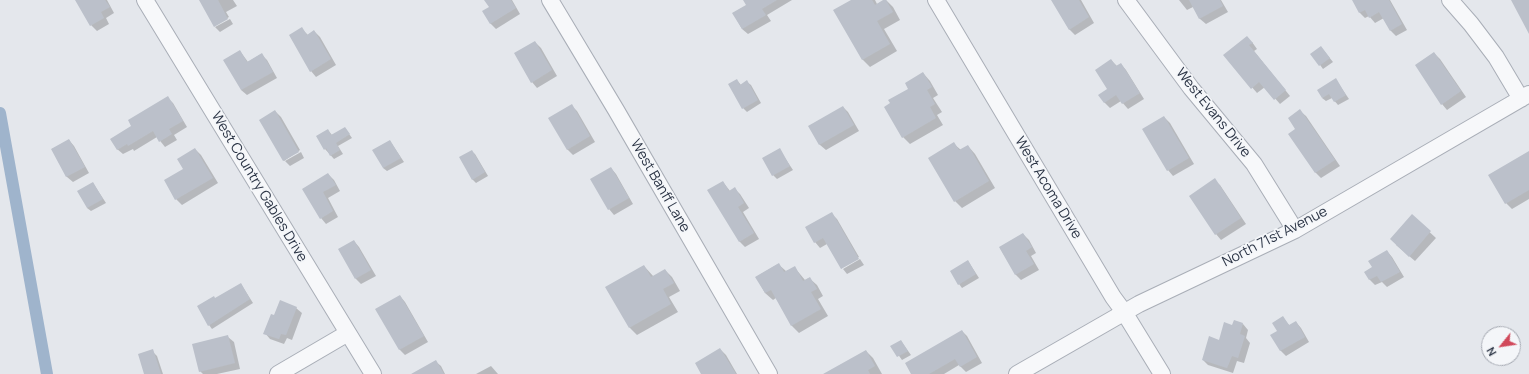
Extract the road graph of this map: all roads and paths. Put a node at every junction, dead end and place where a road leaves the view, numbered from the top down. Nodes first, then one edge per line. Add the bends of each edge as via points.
1 (145, 0) edge
2 (550, 0) edge
3 (936, 0) edge
4 (1126, 0) edge
5 (1450, 0) edge
6 (1525, 97) edge
7 (1295, 230) junction
8 (1124, 312) junction
9 (348, 333) junction
10 (278, 374) edge
11 (373, 374) edge
12 (769, 374) edge
13 (1017, 374) edge
14 (1162, 374) edge

1 - 9 street, West Country Gables Drive
2 - 12 street, West Banff Lane
3 - 8 street, West Acoma Drive
4 - 7 street, West Evans Drive via 1191,88 1254,164
5 - 6 street
6 - 7 street, North 71st Avenue
7 - 8 street, North 71st Avenue
8 - 13 street, North 71st Avenue
8 - 14 street, West Acoma Drive
9 - 10 street
9 - 11 street, West Country Gables Drive

